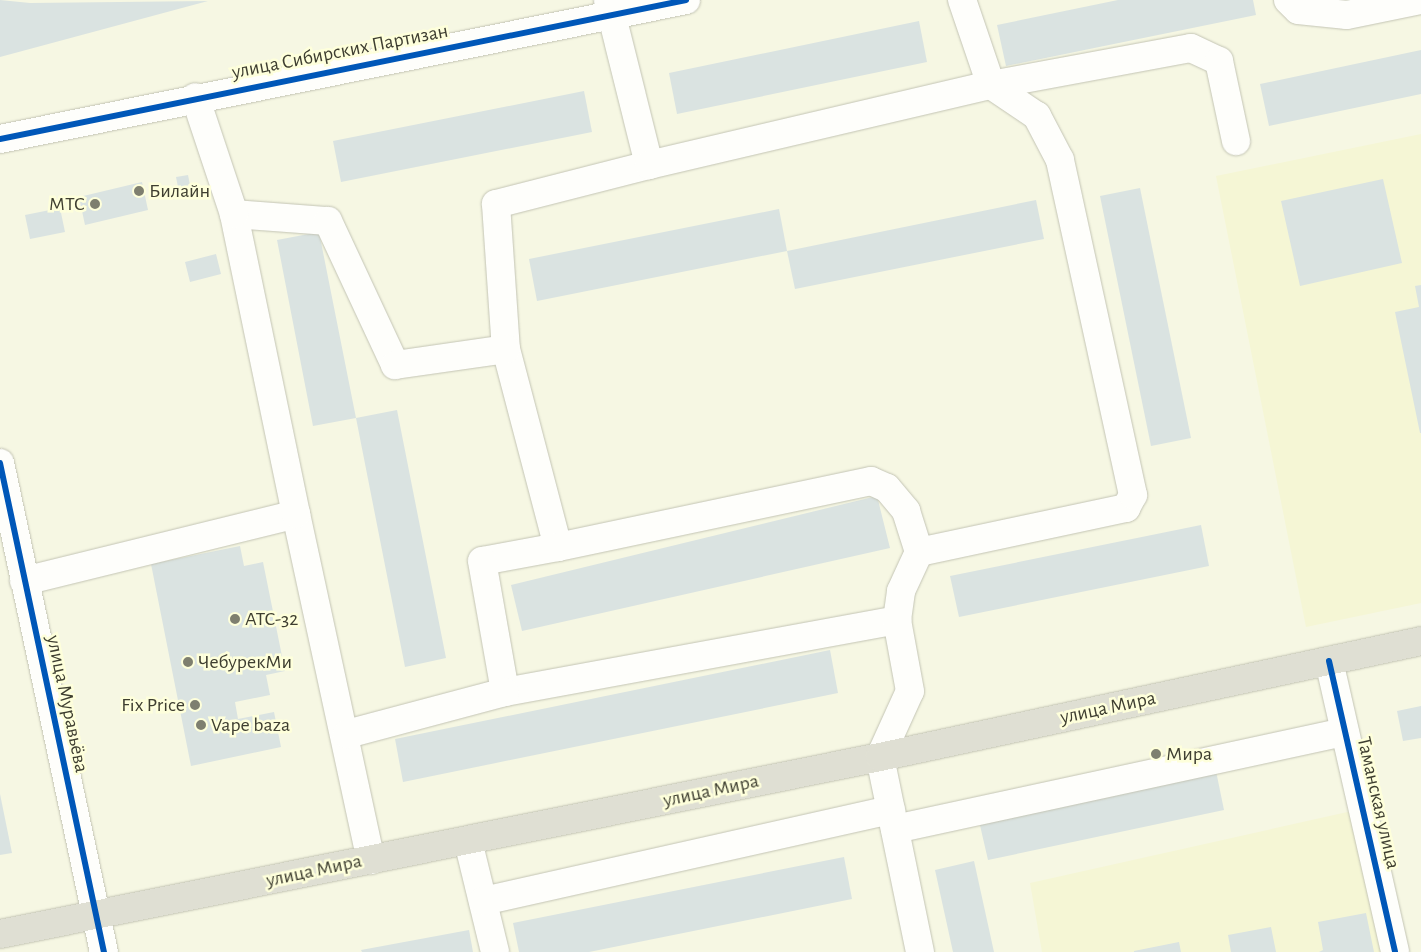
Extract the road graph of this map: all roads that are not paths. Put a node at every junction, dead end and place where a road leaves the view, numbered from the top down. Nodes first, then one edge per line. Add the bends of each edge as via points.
1 (686, 0) edge
2 (962, 0) edge
3 (1288, 0) edge
4 (1421, 0) edge
5 (609, 8) edge
6 (991, 85) junction
7 (195, 97) junction
8 (0, 139) edge
9 (1236, 142) dead end
10 (649, 165) junction
11 (234, 214) junction
12 (506, 349) junction
13 (0, 463) edge
14 (296, 514) junction
15 (558, 547) junction
16 (919, 552) junction
17 (24, 581) junction
18 (897, 620) junction
19 (1421, 641) edge
20 (1330, 661) junction
21 (505, 692) junction
22 (1345, 732) junction
23 (347, 734) junction
24 (880, 756) junction
25 (893, 820) junction
26 (468, 841) junction
27 (371, 860) junction
28 (483, 901) junction
29 (97, 916) junction
30 (0, 934) edge
31 (104, 952) edge
32 (495, 952) edge
33 (920, 952) edge
34 (1395, 952) edge

1 - 5 street, улица Сибирских Партизан
2 - 6 street
3 - 4 street via 1298,10 1347,15
5 - 7 street, улица Сибирских Партизан
5 - 10 street
6 - 9 street via 1191,48 1219,61
6 - 10 street
6 - 16 street via 1037,116 1060,160 1133,495 1126,508
7 - 8 street, улица Сибирских Партизан
7 - 11 street
10 - 12 street via 496,204
11 - 12 street via 328,220 395,365
11 - 14 street
12 - 15 street
13 - 17 street, улица Муравьёва
14 - 17 street
14 - 23 street
15 - 16 street via 871,481 887,488 906,511
15 - 21 street via 482,560
16 - 18 street via 901,591
17 - 29 street, улица Муравьёва
18 - 21 street
18 - 24 street via 910,691
19 - 20 main road, улица Мира
20 - 22 street, Таманская улица
20 - 24 main road, улица Мира
21 - 23 street
22 - 25 street
22 - 34 street, Таманская улица
23 - 27 street
24 - 25 street
24 - 26 main road, улица Мира
25 - 28 street
25 - 33 street
26 - 27 main road, улица Мира
26 - 28 street
27 - 29 main road, улица Мира
28 - 32 street
29 - 30 main road, улица Мира
29 - 31 street, улица Муравьёва

